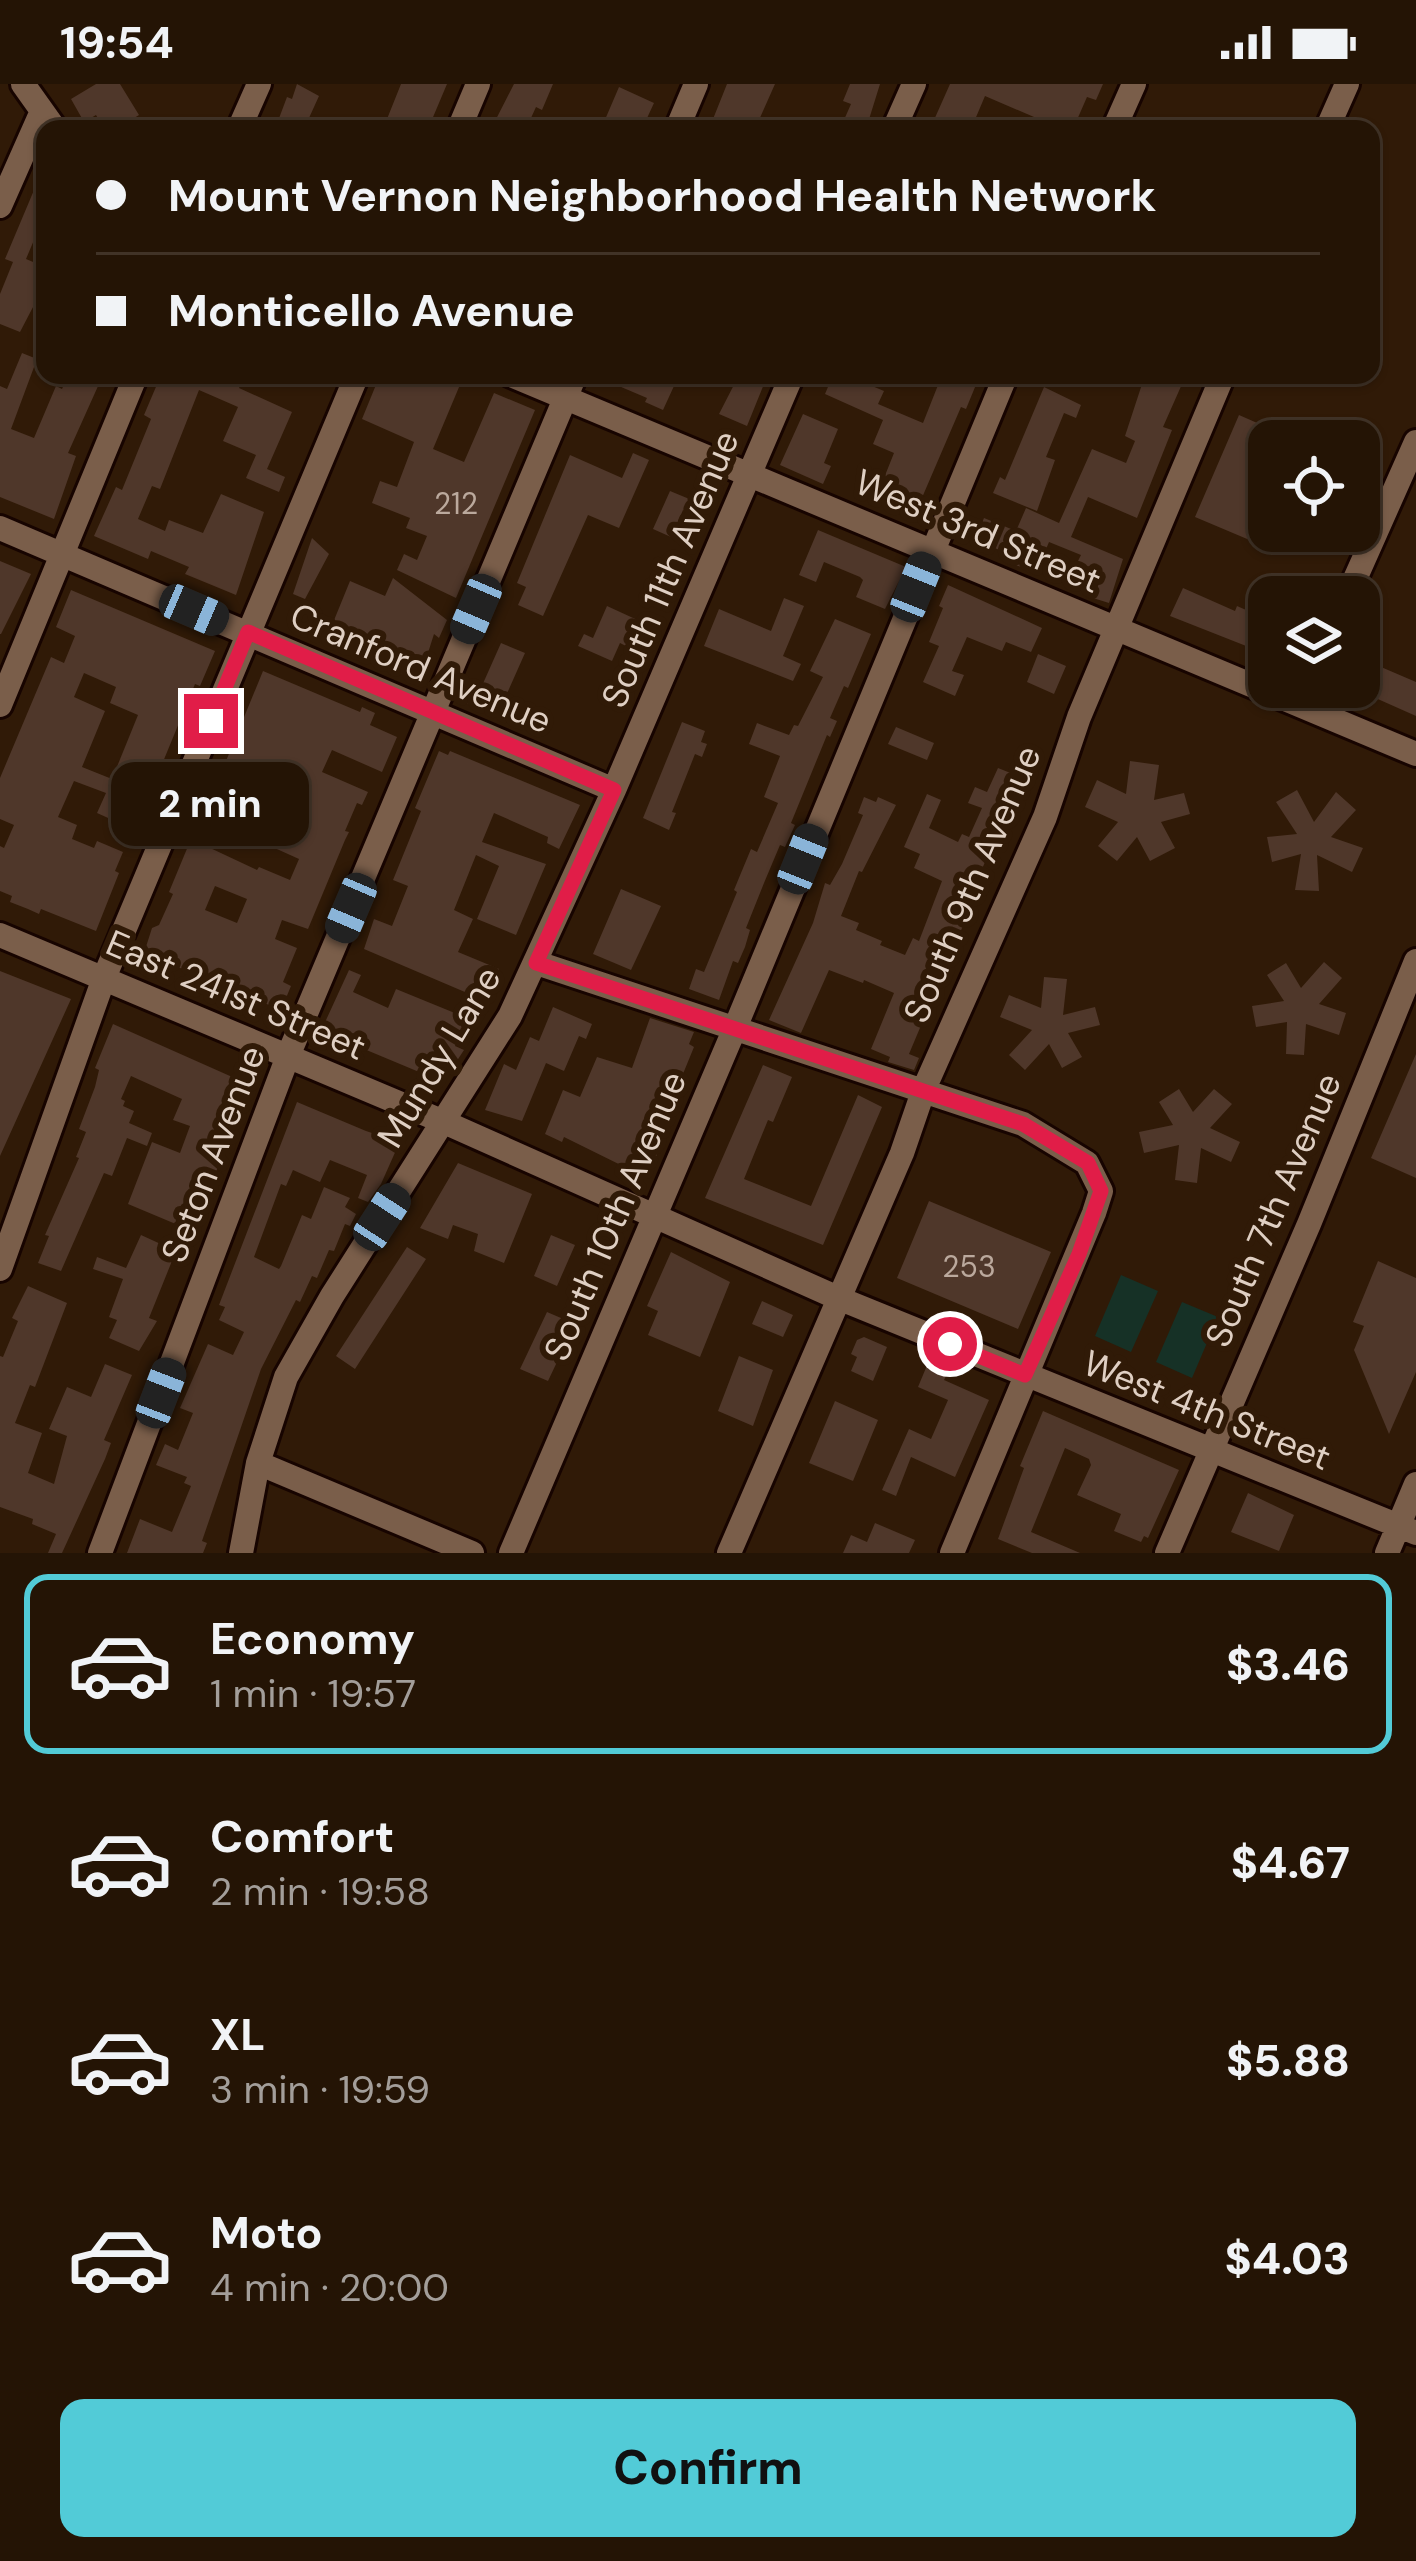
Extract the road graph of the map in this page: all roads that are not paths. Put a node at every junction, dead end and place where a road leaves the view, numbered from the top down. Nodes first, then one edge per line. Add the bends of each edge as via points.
1 (23, 84) edge
2 (259, 84) edge
3 (478, 84) edge
4 (696, 84) edge
5 (914, 84) edge
6 (1134, 84) edge
7 (1347, 84) edge
8 (49, 120) edge
9 (243, 120) edge
10 (463, 120) edge
11 (681, 120) edge
12 (898, 120) edge
13 (1118, 120) edge
14 (1332, 120) edge
15 (36, 143) edge
16 (0, 206) edge
17 (133, 384) edge
18 (353, 384) edge
19 (788, 384) edge
20 (1002, 384) edge
21 (1219, 384) edge
22 (570, 386) edge
23 (1416, 442) edge
24 (751, 476) junction
25 (0, 528) edge
26 (932, 549) junction
27 (63, 554) junction
28 (1356, 576) edge
29 (1116, 628) junction
30 (248, 632) junction
31 (0, 705) edge
32 (433, 711) junction
33 (1416, 754) edge
34 (614, 790) junction
35 (0, 934) edge
36 (1416, 961) edge
37 (536, 963) junction
38 (104, 978) junction
39 (735, 1028) junction
40 (288, 1056) junction
41 (924, 1089) junction
42 (444, 1123) junction
43 (653, 1218) junction
44 (0, 1269) edge
45 (838, 1298) junction
46 (1025, 1375) junction
47 (1210, 1450) junction
48 (258, 1462) junction
49 (1416, 1484) edge
50 (1407, 1530) edge
51 (100, 1553) edge
52 (241, 1553) edge
53 (472, 1553) edge
54 (511, 1553) edge
55 (730, 1553) edge
56 (952, 1553) edge
57 (1167, 1553) edge
58 (1388, 1553) edge

1 - 8 street
2 - 9 street
3 - 10 street
4 - 11 street
5 - 12 street
6 - 13 street
7 - 14 street
15 - 16 street
17 - 27 street
18 - 30 street
19 - 24 street, South 11th Avenue
20 - 26 street, South 10th Avenue
21 - 29 street, South 9th Avenue
22 - 24 street, West 3rd Street
22 - 32 street, Seton Avenue
23 - 28 street
24 - 26 street, West 3rd Street
24 - 34 street, South 11th Avenue
25 - 27 street, Cranford Avenue
26 - 29 street, West 3rd Street
26 - 39 street, South 10th Avenue
27 - 30 street, Cranford Avenue
27 - 31 street
29 - 33 street, West 3rd Street
29 - 41 street, South 9th Avenue via 1045,817
30 - 32 street, Cranford Avenue
30 - 38 street
32 - 34 street, Cranford Avenue
32 - 40 street, Seton Avenue
34 - 37 street, Mundy Lane
35 - 38 street, East 241st Street
36 - 47 street, South 7th Avenue
37 - 39 street
37 - 42 street, Mundy Lane
38 - 40 street, East 241st Street
38 - 44 street
39 - 41 street
39 - 43 street, South 10th Avenue
40 - 42 street, East 241st Street
40 - 51 street, Seton Avenue
41 - 45 street, South 9th Avenue
41 - 46 street via 1065,1146 1088,1163 1101,1191
42 - 43 street, West 4th Street
42 - 48 street, Mundy Lane via 302,1345
43 - 45 street, West 4th Street
43 - 54 street, South 10th Avenue
45 - 46 street, West 4th Street
45 - 55 street, South 9th Avenue
46 - 47 street, West 4th Street
46 - 56 street
47 - 50 street, West 4th Street
47 - 57 street, South 7th Avenue
48 - 52 street, Mundy Lane
48 - 53 street
49 - 50 street
50 - 58 street

